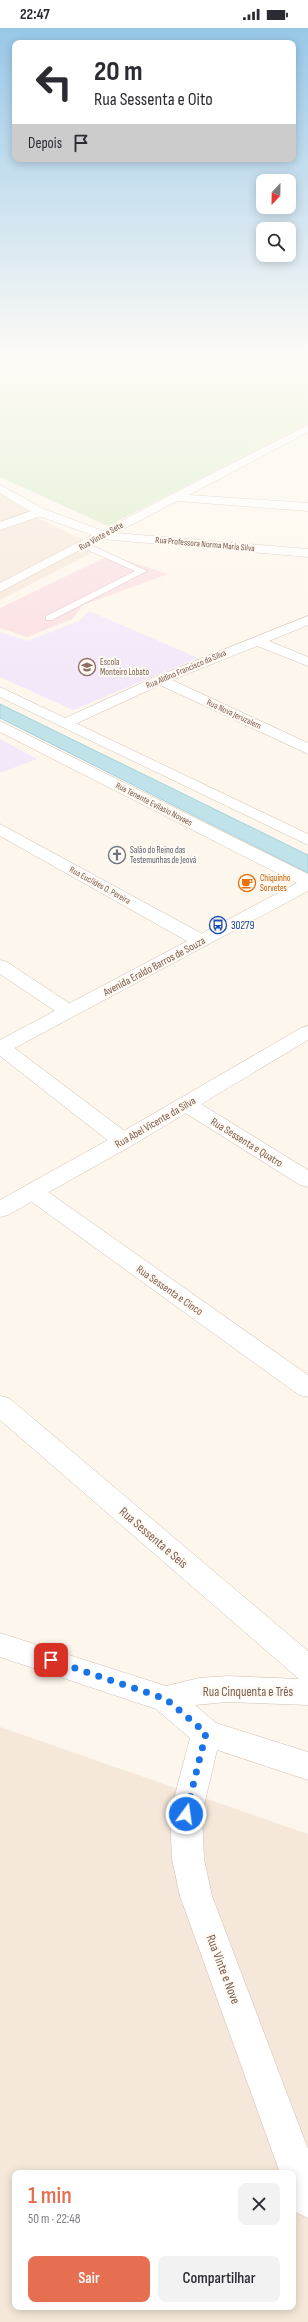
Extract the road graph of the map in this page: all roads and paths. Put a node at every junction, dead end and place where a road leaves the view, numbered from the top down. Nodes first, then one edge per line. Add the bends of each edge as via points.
1 (240, 463) edge
2 (0, 488) edge
3 (174, 497) junction
4 (308, 507) edge
5 (40, 512) junction
6 (0, 526) edge
7 (102, 535) junction
8 (84, 545) junction
9 (308, 553) edge
10 (0, 588) edge
11 (49, 618) dead end
12 (308, 620) edge
13 (256, 640) junction
14 (308, 662) edge
15 (160, 680) junction
16 (0, 691) edge
17 (66, 722) junction
18 (0, 726) edge
19 (308, 748) edge
20 (0, 829) edge
21 (308, 840) edge
22 (308, 881) edge
23 (308, 884) edge
24 (201, 941) junction
25 (0, 966) edge
26 (68, 1011) junction
27 (308, 1032) edge
28 (0, 1047) edge
29 (186, 1104) junction
30 (123, 1141) junction
31 (308, 1180) edge
32 (33, 1192) junction
33 (0, 1210) edge
34 (308, 1388) edge
35 (0, 1405) edge
36 (0, 1645) edge
37 (308, 1669) edge
38 (308, 1692) edge
39 (166, 1699) junction
40 (206, 1733) junction
41 (308, 1766) edge
42 (308, 2199) edge

1 - 3 street, Rua Vinte e Sete
2 - 5 street, Rua Professora Norma Maria Silva
3 - 4 street
3 - 7 street, Rua Vinte e Sete
5 - 6 street
5 - 7 street, Rua Professora Norma Maria Silva
7 - 8 street, Rua Vinte e Sete
7 - 9 street, Rua Professora Norma Maria Silva
8 - 10 street, Rua Vinte e Sete
8 - 11 lane via 141,569 141,572
12 - 13 street, Rua Aldino Francisco da Silva
13 - 14 street
13 - 15 street, Rua Aldino Francisco da Silva
15 - 17 street, Rua Aldino Francisco da Silva
15 - 19 street, Rua Nova Jeruzalem
16 - 17 street
17 - 21 street
18 - 22 street, Rua Tenente Evilasio Novaes
20 - 24 street, Rua Euclides O. Pereira
23 - 24 street, Avenida Eraldo Barros de Souza
24 - 26 street, Avenida Eraldo Barros de Souza
25 - 26 street
26 - 28 street, Avenida Eraldo Barros de Souza
27 - 29 street, Rua Abel Vicente da Silva
28 - 30 street
29 - 30 street, Rua Abel Vicente da Silva
29 - 31 street, Rua Sessenta e Quatro
30 - 32 street, Rua Abel Vicente da Silva
32 - 33 street, Rua Abel Vicente da Silva
32 - 34 street, Rua Sessenta e Cinco
35 - 37 street, Rua Sessenta e Seis
36 - 39 street
38 - 39 street, Rua Cinquenta e Três via 227,1689 199,1691
39 - 40 street
40 - 41 street
40 - 42 street, Rua Vinte e Nove via 186,1814 188,1859 196,1896

